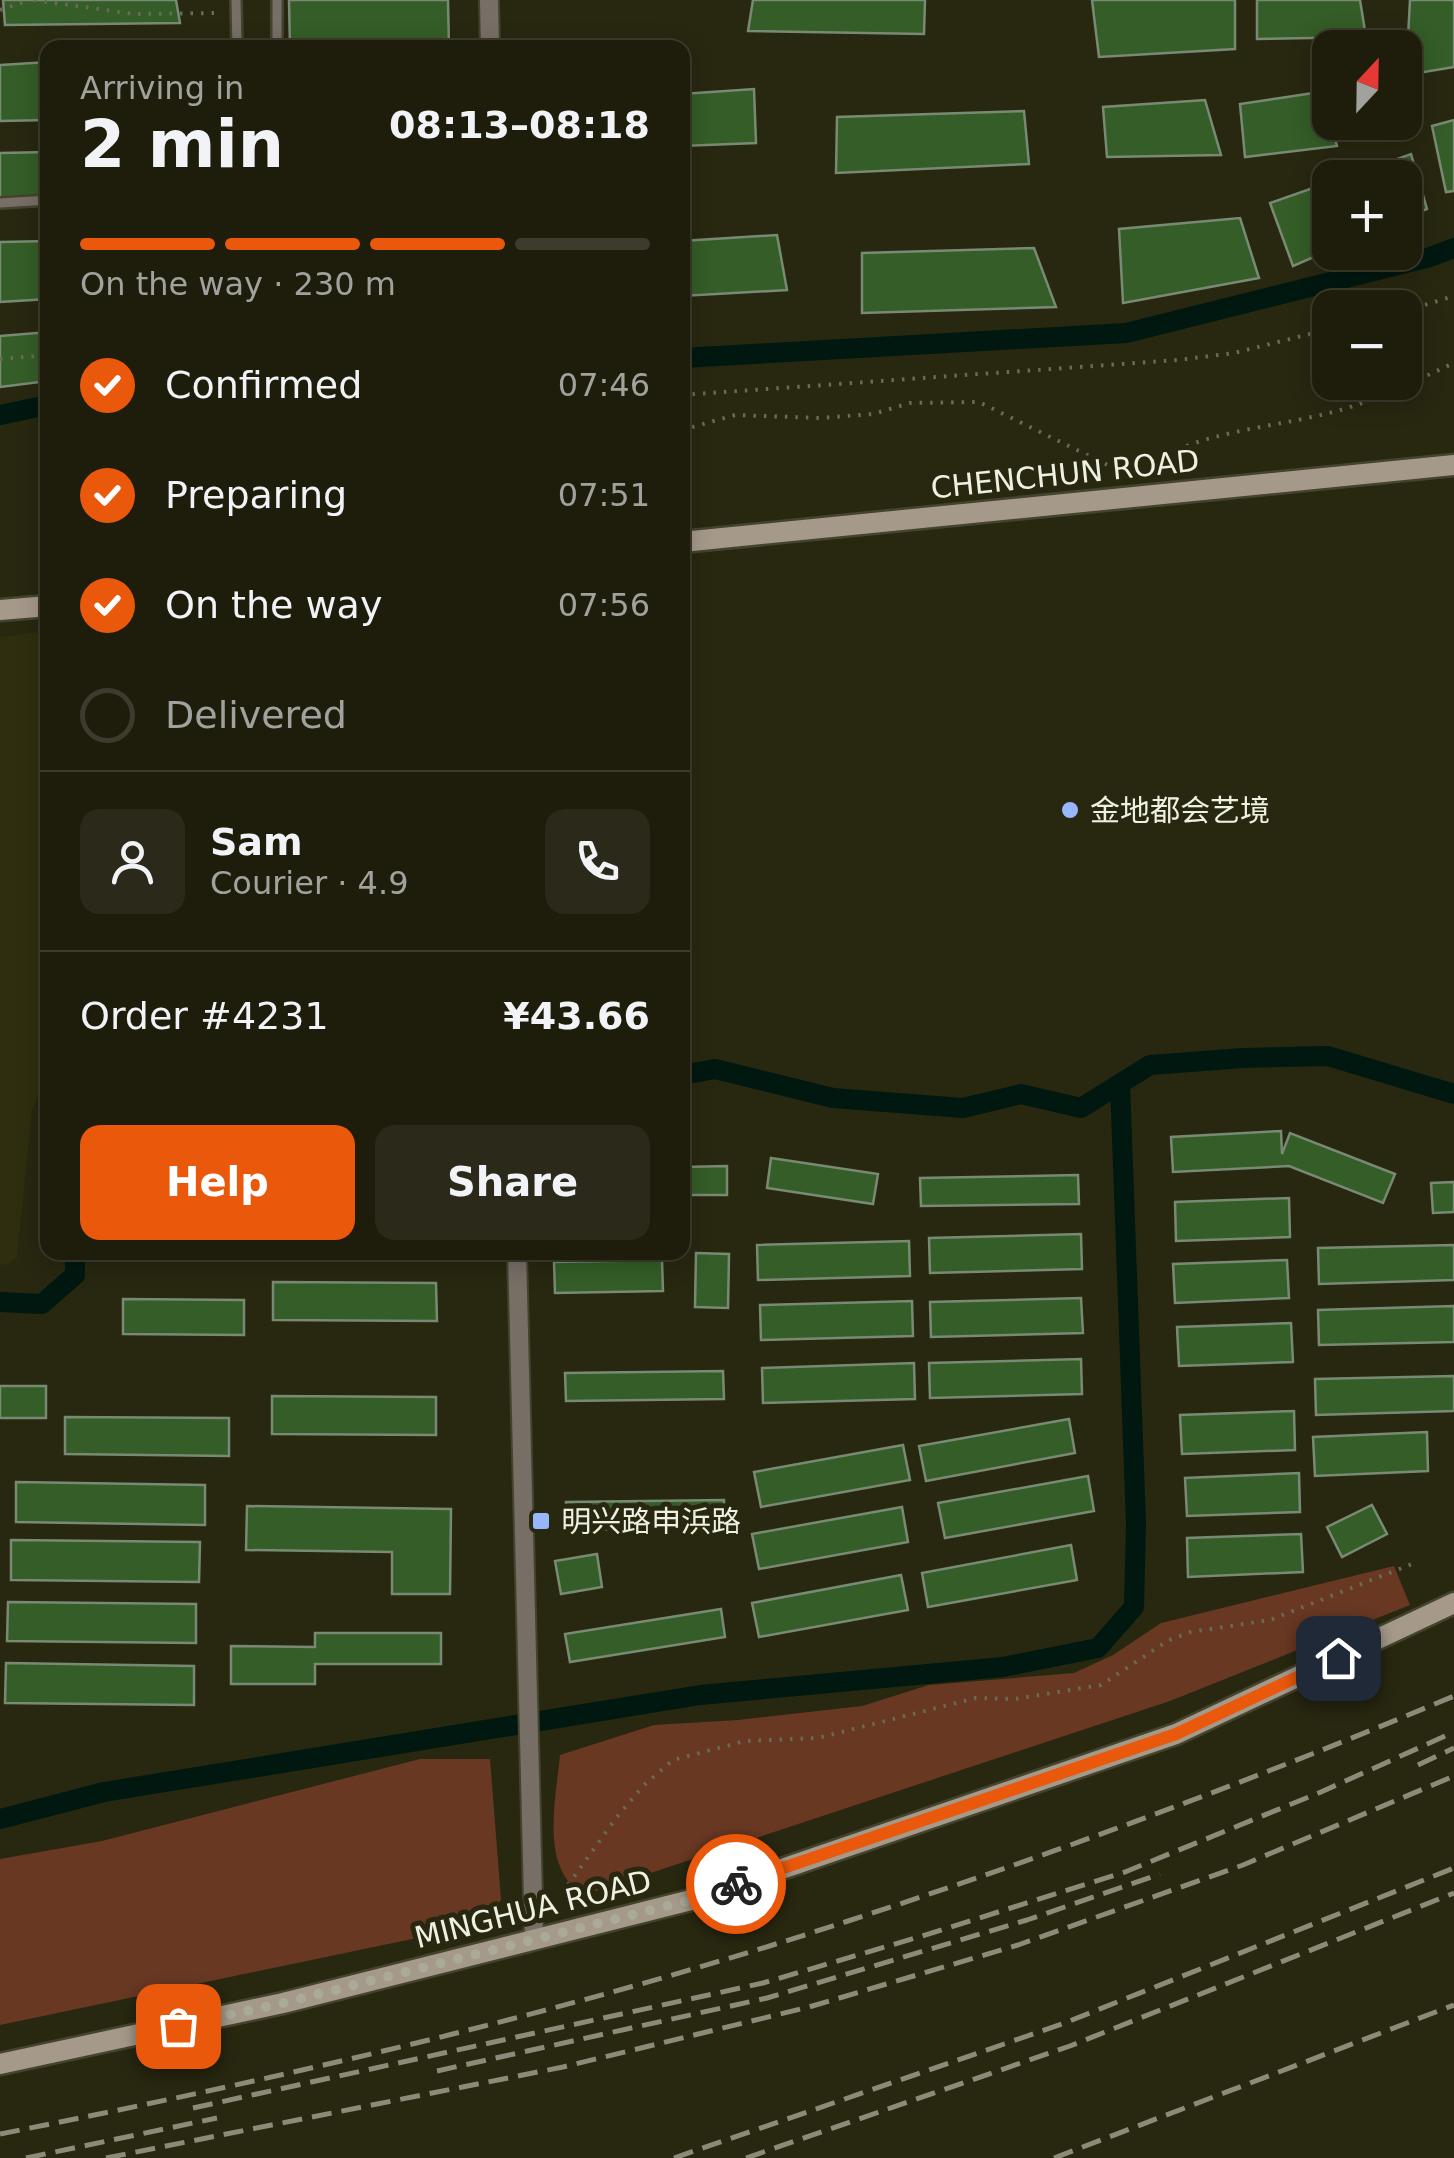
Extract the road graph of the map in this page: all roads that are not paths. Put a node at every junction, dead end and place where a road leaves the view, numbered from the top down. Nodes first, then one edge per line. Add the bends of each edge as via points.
1 (236, 0) edge
2 (277, 0) edge
3 (489, 0) edge
4 (237, 40) edge
5 (277, 40) edge
6 (490, 40) edge
7 (40, 200) edge
8 (0, 203) edge
9 (1454, 465) edge
10 (690, 541) edge
11 (40, 607) edge
12 (0, 610) edge
13 (516, 1260) edge
14 (1454, 1603) edge
15 (534, 1939) junction
16 (0, 2064) edge

1 - 4 lane
2 - 5 lane
3 - 6 street
7 - 8 lane
9 - 10 street, CHENCHUN ROAD
11 - 12 street
13 - 15 street
14 - 15 street, MINGHUA ROAD via 1176,1734 691,1900
15 - 16 street, MINGHUA ROAD via 283,2003

